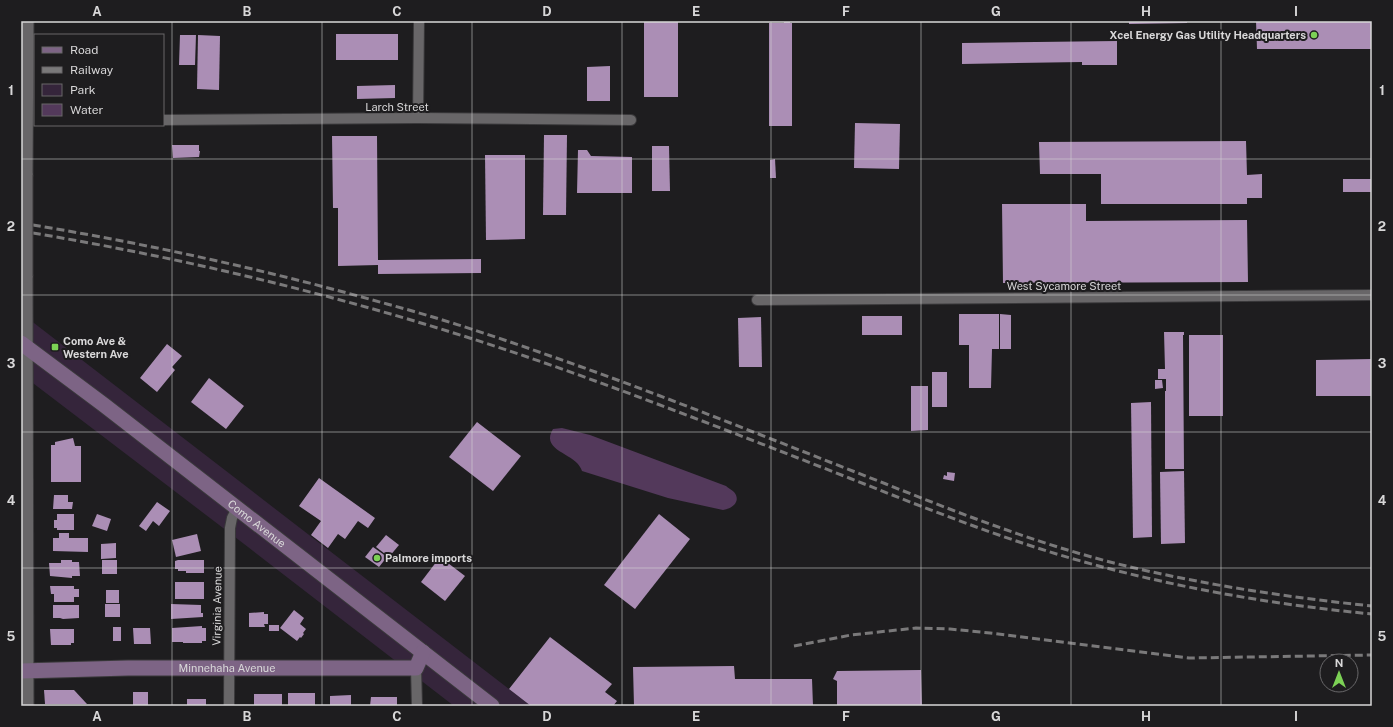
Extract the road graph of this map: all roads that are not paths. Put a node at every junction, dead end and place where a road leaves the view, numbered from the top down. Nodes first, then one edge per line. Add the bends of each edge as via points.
1 (27, 21) edge
2 (419, 21) edge
3 (418, 118) junction
4 (31, 120) edge
5 (164, 120) edge
6 (631, 120) dead end
7 (1372, 295) edge
8 (757, 300) dead end
9 (24, 345) edge
10 (238, 508) junction
11 (423, 652) junction
12 (229, 668) junction
13 (416, 668) junction
14 (24, 671) edge
15 (27, 706) edge
16 (229, 706) edge
17 (417, 706) edge
18 (492, 706) edge

1 - 4 street
2 - 3 street
3 - 5 street, Larch Street
3 - 6 street, Larch Street
4 - 9 street, bridge via 26,175
7 - 8 street, West Sycamore Street
9 - 10 main road, Como Avenue
9 - 14 street
10 - 11 main road, Como Avenue
10 - 12 street, Virginia Avenue via 230,528
11 - 13 main road
11 - 18 main road, Como Avenue
12 - 13 main road, Minnehaha Avenue
12 - 14 main road, Minnehaha Avenue
12 - 16 street, Virginia Avenue
13 - 17 street
14 - 15 street

